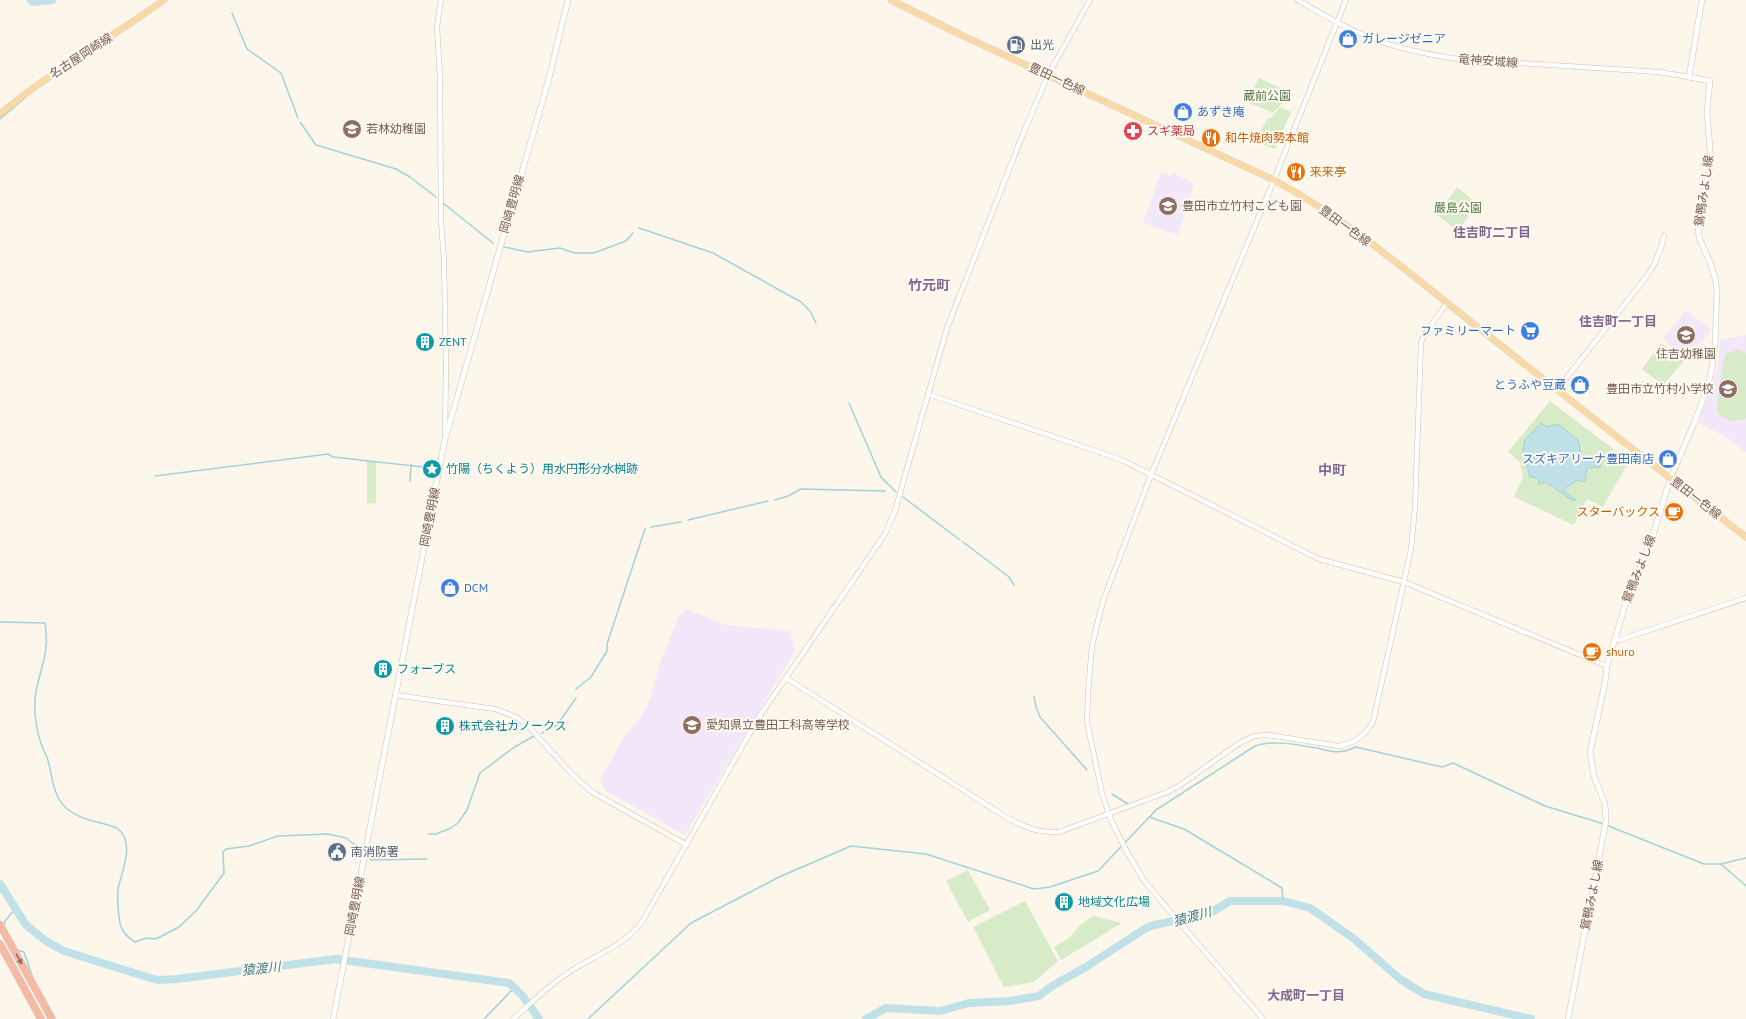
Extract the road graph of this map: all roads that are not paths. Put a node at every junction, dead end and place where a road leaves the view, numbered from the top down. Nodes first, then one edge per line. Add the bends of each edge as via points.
1 (164, 0) edge
2 (441, 0) edge
3 (568, 0) edge
4 (891, 0) edge
5 (1090, 0) edge
6 (1298, 0) edge
7 (1346, 0) edge
8 (1702, 0) edge
9 (1337, 22) junction
10 (1048, 75) junction
11 (1689, 77) junction
12 (0, 114) edge
13 (1274, 180) junction
14 (1664, 236) dead end
15 (1447, 303) junction
16 (1557, 390) junction
17 (928, 394) junction
18 (445, 439) junction
19 (1151, 475) junction
20 (1670, 479) junction
21 (1746, 537) edge
22 (1404, 582) junction
23 (1746, 598) edge
24 (1615, 640) junction
25 (1607, 666) junction
26 (786, 678) junction
27 (395, 695) junction
28 (1109, 814) junction
29 (687, 845) junction
30 (0, 925) edge
31 (0, 944) edge
32 (41, 1019) edge
33 (52, 1019) edge
34 (333, 1019) edge
35 (513, 1019) edge
36 (1263, 1019) edge
37 (1568, 1019) edge

1 - 12 main road, 名古屋岡崎線 via 28,91
2 - 18 street via 437,26 444,260
3 - 18 main road, 岡崎豊明線 via 548,82
4 - 10 main road, 豊田一色線
5 - 10 street
6 - 9 street, 竜神安城線
7 - 9 street
8 - 11 main road
9 - 11 street, 竜神安城線 via 1358,33 1406,49 1458,59 1659,72
9 - 13 street
10 - 13 main road, 豊田一色線
10 - 17 street via 947,328
11 - 20 main road, 鴛鴨みよし線 via 1710,80 1707,112 1711,162 1698,230 1715,278 1717,317 1713,362 1707,389
13 - 15 main road, 豊田一色線 via 1299,193 1326,212
13 - 19 street
14 - 16 street via 1660,252 1647,276
15 - 16 main road, 豊田一色線
15 - 22 street via 1421,343 1415,507 1411,549
16 - 20 main road, 豊田一色線
17 - 19 street via 1096,450
17 - 26 street via 890,524
18 - 27 main road, 岡崎豊明線
19 - 22 street via 1319,559
19 - 28 street via 1102,601 1092,645 1087,722
20 - 21 main road, 豊田一色線
20 - 24 main road, 鴛鴨みよし線
22 - 25 street
22 - 28 street via 1372,722 1360,738 1350,744 1329,746 1268,734 1254,736 1238,744 1165,794
23 - 24 street
24 - 25 main road, 鴛鴨みよし線
25 - 37 main road, 鴛鴨みよし線 via 1590,752 1594,776 1605,804 1606,821
26 - 28 street via 1009,819 1031,830 1060,832
26 - 29 street via 759,717
27 - 29 street via 495,709 516,717 527,725 592,792
27 - 34 main road, 岡崎豊明線
28 - 36 street via 1143,879
29 - 35 street via 633,934 562,976
30 -> 33 highway
31 - 32 highway

